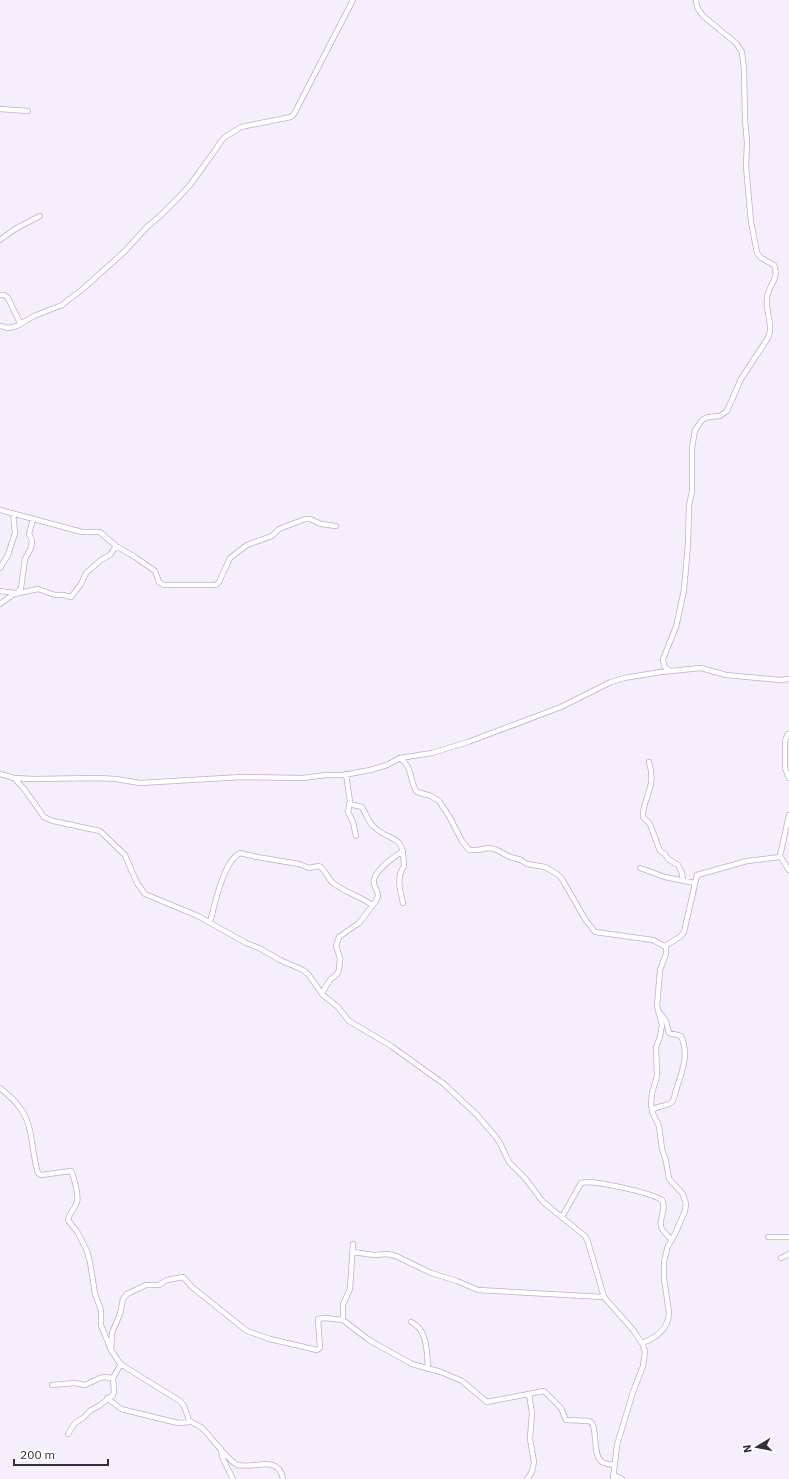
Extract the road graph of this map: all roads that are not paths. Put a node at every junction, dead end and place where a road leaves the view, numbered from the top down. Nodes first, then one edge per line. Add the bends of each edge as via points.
1 (353, 0) edge
2 (696, 0) edge
3 (0, 109) edge
4 (28, 111) dead end
5 (40, 216) dead end
6 (0, 240) edge
7 (0, 294) edge
8 (20, 323) junction
9 (0, 326) edge
10 (0, 510) edge
11 (13, 513) junction
12 (33, 519) junction
13 (336, 526) dead end
14 (116, 546) junction
15 (0, 568) edge
16 (0, 591) edge
17 (17, 593) junction
18 (0, 604) edge
19 (670, 671) junction
20 (789, 679) edge
21 (788, 734) edge
22 (400, 758) junction
23 (649, 762) dead end
24 (0, 774) edge
25 (346, 774) junction
26 (14, 778) junction
27 (789, 778) edge
28 (349, 804) junction
29 (789, 815) edge
30 (787, 832) edge
31 (356, 836) dead end
32 (403, 851) junction
33 (780, 857) junction
34 (640, 868) dead end
35 (789, 870) edge
36 (683, 880) junction
37 (695, 883) junction
38 (403, 903) dead end
39 (372, 905) junction
40 (210, 922) junction
41 (665, 946) junction
42 (322, 994) junction
43 (659, 1013) junction
44 (0, 1088) edge
45 (652, 1111) junction
46 (562, 1217) junction
47 (768, 1237) dead end
48 (789, 1237) edge
49 (672, 1240) junction
50 (353, 1244) dead end
51 (353, 1252) junction
52 (789, 1254) edge
53 (782, 1258) dead end
54 (604, 1297) junction
55 (343, 1320) junction
56 (412, 1322) dead end
57 (642, 1343) junction
58 (111, 1350) junction
59 (121, 1364) junction
60 (428, 1369) junction
61 (113, 1378) junction
62 (52, 1385) dead end
63 (529, 1394) junction
64 (107, 1398) junction
65 (190, 1422) junction
66 (68, 1434) dead end
67 (221, 1449) junction
68 (614, 1466) junction
69 (613, 1477) edge
70 (233, 1479) edge
71 (283, 1479) edge
72 (527, 1479) edge
73 (622, 1479) edge

1 - 8 street via 291,117 241,127 225,137 188,188 124,252 62,305
2 - 19 street via 697,8 703,16 736,43 742,52 746,166 755,249 759,256 774,266 776,272 767,298 771,331 768,338 742,376 727,411 720,416 702,420 694,434 684,590 676,627 663,659 664,666
3 - 4 street
5 - 6 street via 15,228
7 - 8 street via 8,298
8 - 9 street via 13,328
10 - 11 street
11 - 12 street
11 - 15 street via 15,533 8,555
12 - 14 street via 82,532 100,532
12 - 17 street via 29,534 32,540 31,548
13 - 14 street via 305,519 278,530 272,536 247,545 230,558 219,582 214,586 162,584 155,571
14 - 17 street via 110,555 86,573 71,597 53,595 38,589
16 - 17 street
17 - 18 street
19 - 20 street via 701,668 726,675
19 - 22 street via 617,680 518,724 432,753
21 - 27 street via 785,740 785,768
22 - 25 street via 378,768
22 - 41 street via 410,770 417,792 439,801 468,849 495,849 527,864 553,871 562,879 596,933 653,940
23 - 36 street via 651,786 643,818 650,824 660,851 678,865
24 - 26 street
25 - 26 street via 304,778 242,777 140,784 97,778
25 - 28 street
26 - 40 street via 44,817 104,834 125,854 137,883 145,894
28 - 31 street via 348,812
28 - 32 street via 362,807 372,825 399,841
29 - 30 street
30 - 33 street
32 - 38 street via 404,866 399,882
32 - 39 street via 376,874 374,884 378,896
33 - 35 street
33 - 37 street via 747,861 701,873 697,875
34 - 36 street via 659,876
36 - 37 street
37 - 41 street via 684,932
39 - 40 street via 333,883 319,866 309,868 240,853 226,870
39 - 42 street via 359,923 339,937 336,946 340,958 339,970
40 - 42 street via 246,944 303,970
41 - 43 street via 666,954 660,970 657,1003
42 - 46 street via 338,1007 349,1021 391,1046 444,1084 495,1136 509,1162 525,1178 537,1196
43 - 45 street via 662,1025 656,1047 657,1076 651,1097
43 - 45 street via 666,1021 669,1033 681,1036 685,1055 672,1101
44 - 58 street via 16,1103 27,1121 38,1173 41,1175 72,1172 77,1202 68,1220 78,1233 88,1257 95,1294 101,1310 101,1325
45 - 49 street via 660,1126 662,1150 669,1179 686,1201 685,1212
46 - 49 street via 581,1183 612,1186 662,1200 662,1228
46 - 54 street via 588,1242
47 - 48 street
49 - 57 street via 664,1266 668,1319 658,1336
50 - 51 street
51 - 54 street via 396,1256 431,1273 478,1290
51 - 55 street via 349,1291 342,1304
52 - 53 street
54 - 57 street
55 - 58 street via 318,1319 319,1350 270,1339 242,1329 181,1277 167,1280 161,1285 146,1285 127,1294 112,1333
55 - 60 street via 360,1335 377,1345 412,1364
56 - 60 street via 423,1334
57 - 68 street via 645,1360 622,1425
58 - 59 street
59 - 61 street
59 - 65 street via 180,1401
60 - 63 street via 462,1381 487,1402
61 - 62 street via 100,1378 85,1385
61 - 64 street via 114,1392
63 - 68 street via 544,1391 561,1408 566,1420 592,1423 598,1458
63 - 72 street via 532,1413 530,1439 534,1462
64 - 65 street via 121,1409 178,1423
64 - 66 street via 76,1423
65 - 67 street via 203,1428
67 - 70 street via 222,1457
67 - 71 street via 234,1464 265,1464 277,1467
68 - 69 street
69 - 73 street

